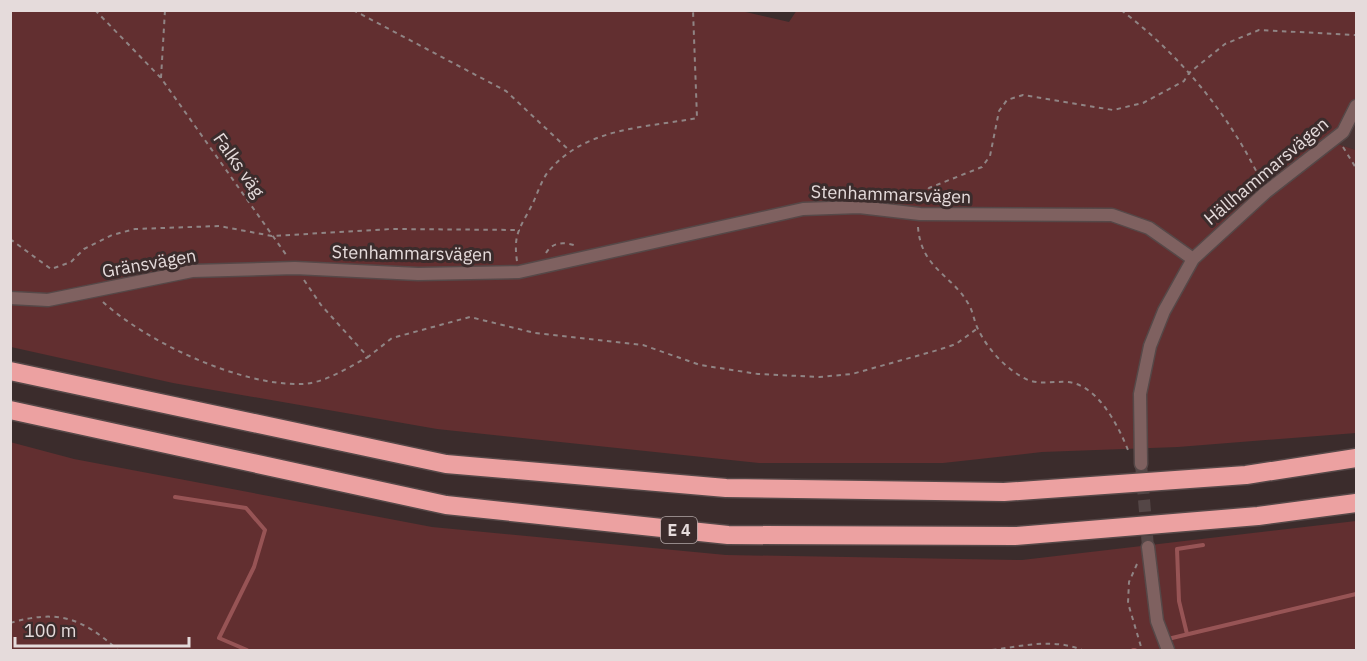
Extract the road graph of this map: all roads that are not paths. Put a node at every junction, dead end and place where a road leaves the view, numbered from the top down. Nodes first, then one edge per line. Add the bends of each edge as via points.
1 (1356, 106) edge
2 (1193, 259) junction
3 (295, 268) joint
4 (10, 298) edge
5 (10, 370) edge
6 (10, 410) edge
7 (1356, 458) edge
8 (1141, 464) tunnel mouth
9 (1356, 503) edge
10 (1148, 547) tunnel mouth
11 (1168, 651) edge

1 - 2 street, Hällhammarsvägen via 1343,132 1266,192
2 - 3 street, Stenhammarsvägen via 1149,228 1112,215 920,214 859,207 802,208 519,272
2 - 8 street via 1150,346 1140,394
3 - 4 street, Gränsvägen via 192,271 48,300
5 - 7 highway via 446,464 726,488 1004,492 1246,475
6 - 9 highway, E 4 via 446,505 728,535 1015,536 1258,516
10 - 11 street via 1157,621

